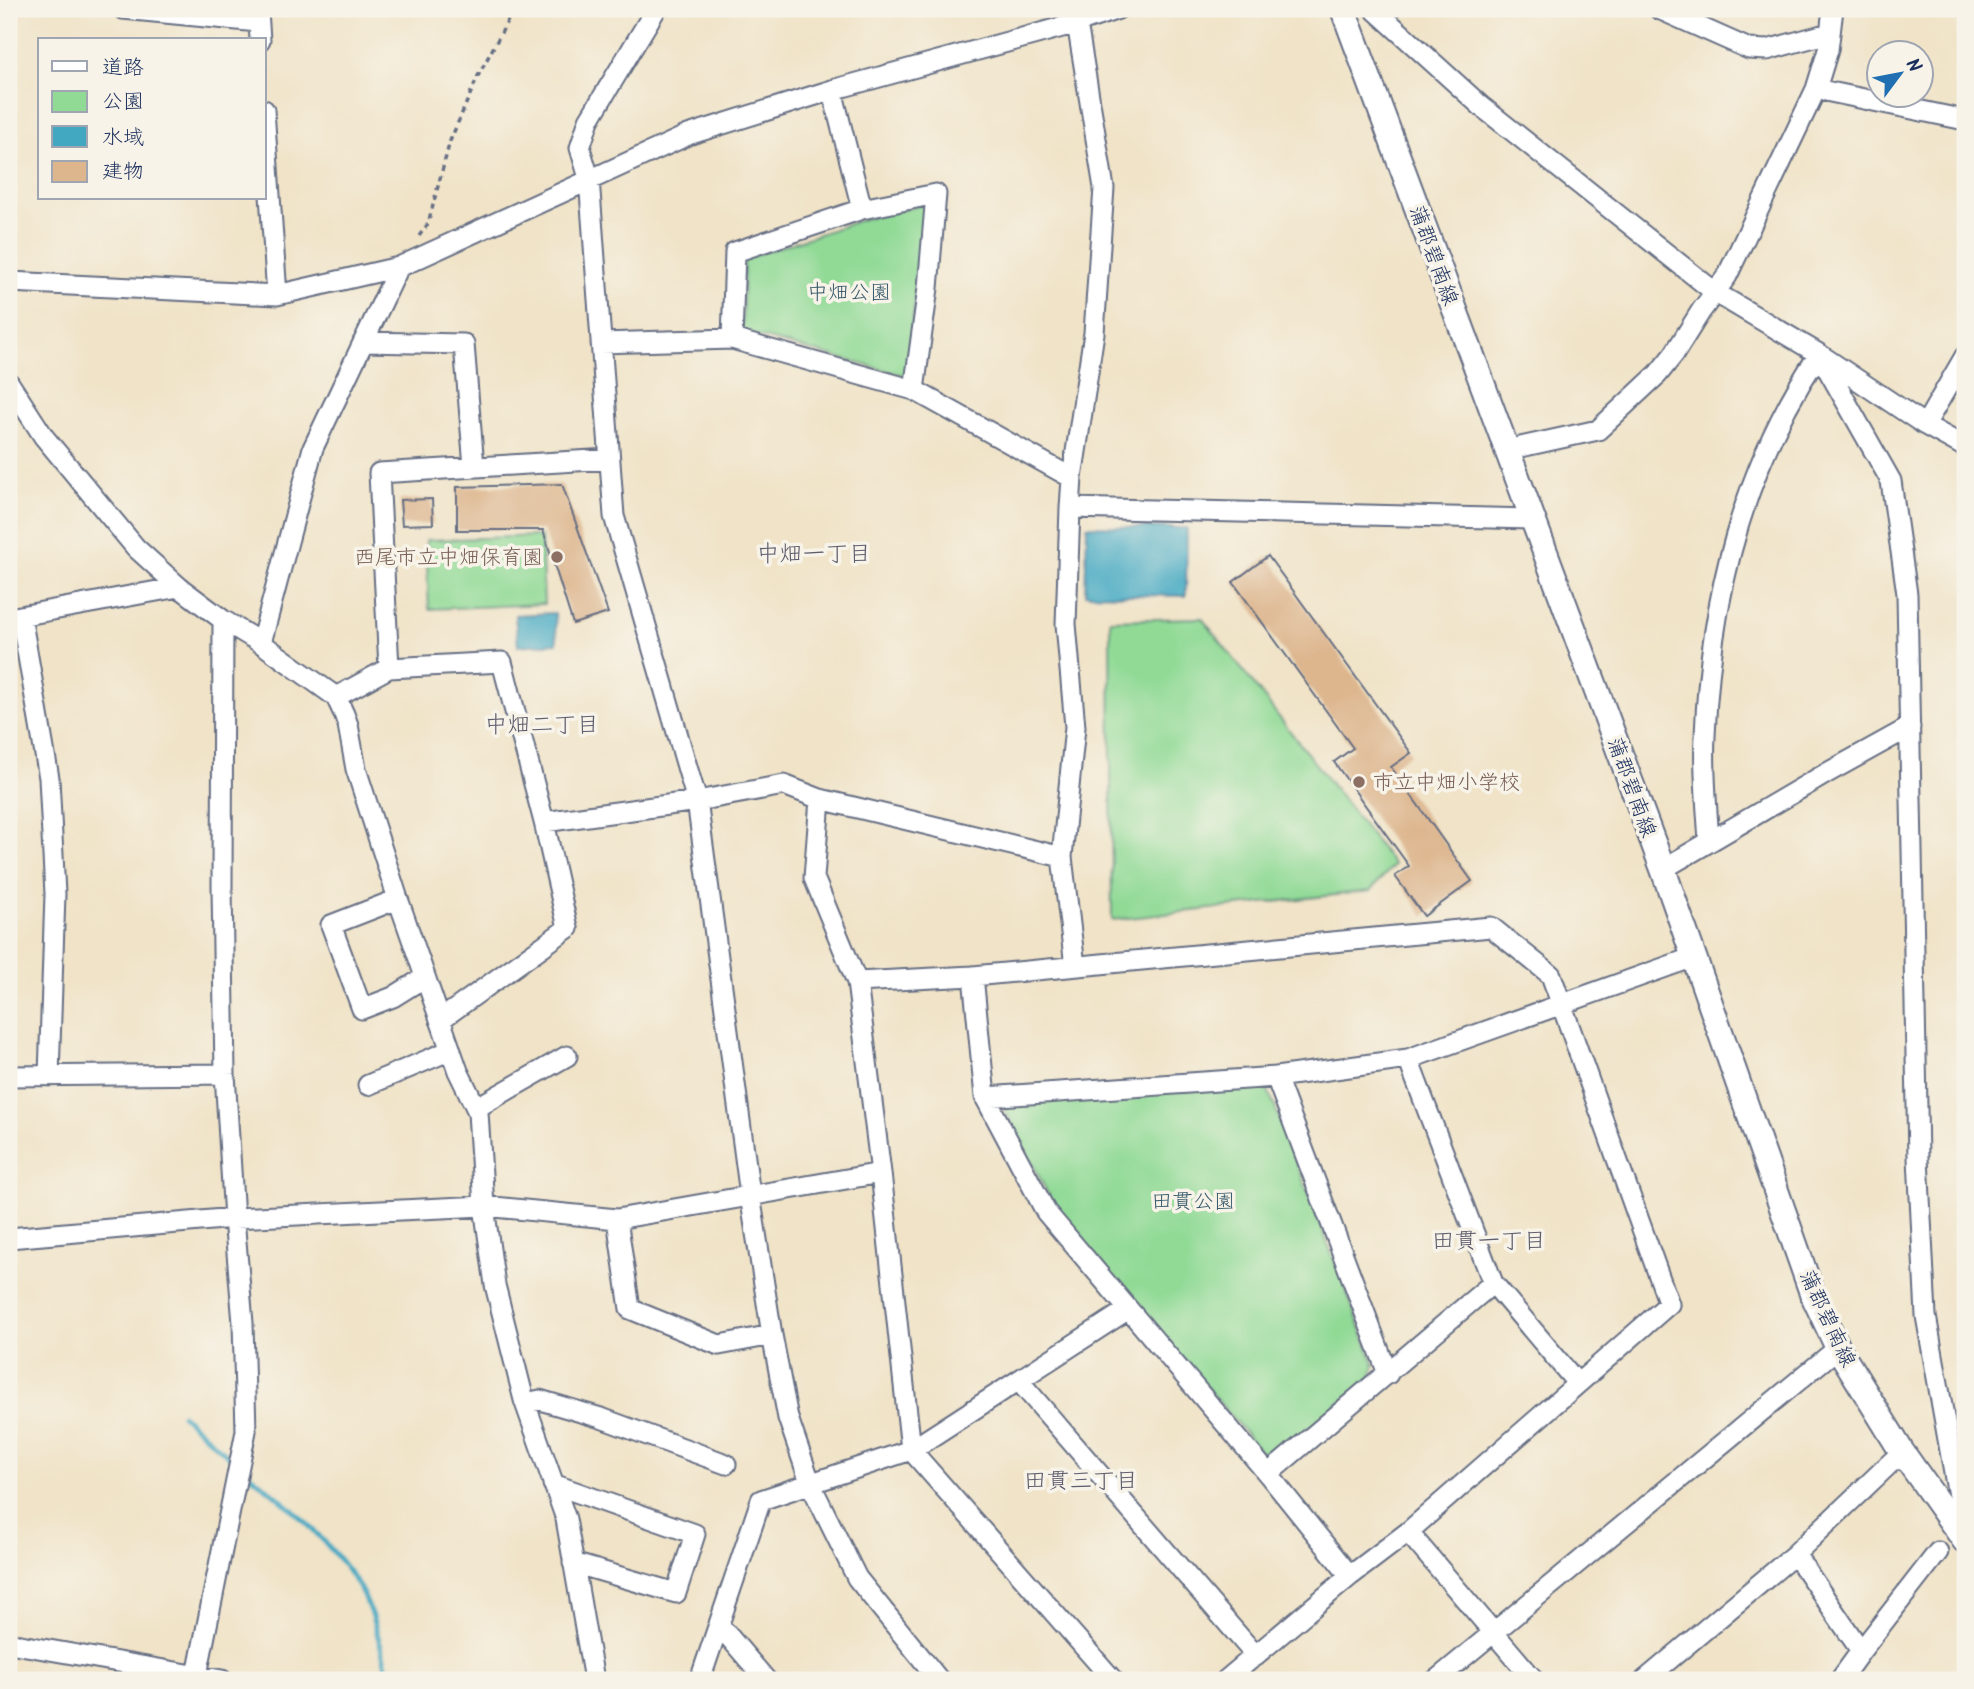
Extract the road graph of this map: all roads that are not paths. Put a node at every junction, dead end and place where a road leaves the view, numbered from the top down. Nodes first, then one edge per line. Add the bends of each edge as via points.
1 (122, 9) edge
2 (656, 9) edge
3 (1118, 9) edge
4 (1343, 9) edge
5 (1374, 9) edge
6 (1659, 9) edge
7 (1833, 9) edge
8 (1077, 23) junction
9 (259, 24) edge
10 (1829, 33) junction
11 (1816, 89) junction
12 (832, 90) junction
13 (1965, 120) edge
14 (266, 138) edge
15 (589, 178) junction
16 (862, 209) junction
17 (399, 267) junction
18 (9, 282) edge
19 (1716, 293) junction
20 (277, 295) junction
21 (732, 339) junction
22 (363, 342) junction
23 (601, 343) junction
24 (1819, 354) junction
25 (1965, 356) edge
26 (9, 383) edge
27 (914, 390) junction
28 (1925, 425) junction
29 (1965, 447) edge
30 (1507, 450) junction
31 (609, 458) junction
32 (474, 467) junction
33 (1072, 478) junction
34 (1070, 508) junction
35 (1532, 519) junction
36 (179, 587) junction
37 (15, 617) edge
38 (223, 620) junction
39 (261, 643) junction
40 (389, 668) junction
41 (336, 697) junction
42 (1910, 727) junction
43 (820, 799) junction
44 (698, 800) junction
45 (544, 822) junction
46 (1709, 842) junction
47 (1062, 857) junction
48 (1662, 869) junction
49 (398, 899) junction
50 (1694, 957) junction
51 (1075, 966) junction
52 (973, 976) junction
53 (425, 977) junction
54 (857, 982) junction
55 (1561, 1003) junction
56 (440, 1020) junction
57 (451, 1050) junction
58 (567, 1056) dead end
59 (1408, 1059) junction
60 (225, 1074) junction
61 (9, 1076) edge
62 (49, 1076) junction
63 (1276, 1077) junction
64 (368, 1085) dead end
65 (985, 1097) junction
66 (476, 1108) junction
67 (881, 1173) junction
68 (750, 1195) junction
69 (484, 1206) junction
70 (234, 1218) junction
71 (617, 1219) junction
72 (9, 1238) edge
73 (1493, 1283) junction
74 (1127, 1310) junction
75 (772, 1335) junction
76 (1838, 1348) junction
77 (1388, 1374) junction
78 (1019, 1381) junction
79 (1577, 1383) junction
80 (526, 1403) junction
81 (911, 1450) junction
82 (1902, 1452) junction
83 (726, 1464) dead end
84 (1268, 1474) junction
85 (554, 1483) junction
86 (811, 1485) junction
87 (1408, 1532) junction
88 (1965, 1535) edge
89 (1965, 1541) edge
90 (1938, 1552) dead end
91 (1795, 1555) junction
92 (573, 1563) junction
93 (1350, 1576) junction
94 (719, 1625) junction
95 (1492, 1633) junction
96 (9, 1643) edge
97 (1861, 1651) junction
98 (1256, 1656) junction
99 (197, 1675) junction
100 (222, 1680) edge
101 (594, 1680) edge
102 (700, 1680) edge
103 (766, 1680) edge
104 (939, 1680) edge
105 (1112, 1680) edge
106 (1226, 1680) edge
107 (1436, 1680) edge
108 (1534, 1680) edge
109 (1645, 1680) edge
110 (1840, 1680) edge

1 - 9 street
2 - 15 street via 589,120 580,148
3 - 8 street
4 - 30 main road, 蒲郡碧南線
5 - 19 street via 1481,106
6 - 10 street via 1749,49 1767,50
7 - 10 street
8 - 12 street
8 - 33 street via 1104,188 1094,333
10 - 11 street
11 - 13 street
11 - 19 street
12 - 15 street via 688,135
12 - 16 street
14 - 20 street
15 - 17 street
15 - 23 street
16 - 21 street via 735,251
16 - 27 street via 936,194
17 - 20 street
17 - 22 street
18 - 20 street
19 - 24 street
19 - 30 street via 1658,374 1598,430
21 - 23 street
21 - 27 street
22 - 32 street via 464,344
22 - 39 street via 313,448
23 - 31 street
24 - 28 street
24 - 42 street via 1891,481 1907,594
24 - 46 street via 1795,390 1749,489 1723,580 1711,648 1705,736
25 - 28 street
26 - 36 street via 44,437 113,522
27 - 33 street
28 - 29 street
30 - 35 main road, 蒲郡碧南線
31 - 32 street
31 - 44 street via 614,516
32 - 40 street via 379,473
33 - 34 street
34 - 35 street
34 - 47 street via 1066,624 1075,727
35 - 48 main road, 蒲郡碧南線
36 - 37 street
36 - 38 street
37 - 62 street via 49,778 55,894
38 - 39 street
38 - 60 street
39 - 41 street
40 - 41 street
40 - 45 street via 502,662
41 - 49 street
42 - 46 street
42 - 88 street via 1917,1158 1926,1316
43 - 44 street via 784,785
43 - 47 street
43 - 54 street via 814,878
44 - 45 street
44 - 68 street
45 - 56 street via 568,928
46 - 48 street
47 - 51 street
48 - 50 main road, 蒲郡碧南線
49 - 53 street
49 - 53 street via 331,925 362,1009
50 - 55 street
50 - 76 main road, 蒲郡碧南線 via 1808,1281
51 - 52 street
51 - 55 street via 1491,927 1551,975
52 - 54 street
52 - 65 street
53 - 56 street
54 - 67 street
55 - 59 street
55 - 79 street via 1669,1304
56 - 57 street
57 - 64 street
57 - 66 street
58 - 66 street
59 - 63 street
59 - 73 street
60 - 62 street
60 - 70 street
61 - 62 street
63 - 65 street
63 - 77 street
65 - 74 street via 1046,1212
66 - 69 street
67 - 68 street
67 - 81 street
68 - 71 street
68 - 75 street
69 - 70 street
69 - 71 street
69 - 80 street via 495,1285
70 - 72 street
70 - 99 street via 246,1430
71 - 75 street via 630,1309 719,1345
73 - 77 street
73 - 79 street
74 - 78 street
74 - 84 street
75 - 86 street via 788,1418
76 - 82 main road, 蒲郡碧南線
76 - 95 street
77 - 84 street
78 - 81 street
78 - 98 street
79 - 87 street
80 - 83 street via 540,1400 601,1418
80 - 85 street
81 - 86 street
81 - 105 street
82 - 89 main road, 蒲郡碧南線
82 - 91 street
84 - 93 street
85 - 92 street
85 - 92 street via 695,1534 676,1593
86 - 94 street via 761,1500
86 - 104 street via 857,1578
87 - 93 street
87 - 95 street
90 - 97 street
91 - 97 street
91 - 109 street
92 - 101 street
93 - 98 street
94 - 102 street
94 - 103 street
95 - 107 street
95 - 108 street
96 - 99 street
97 - 110 street
98 - 106 street
99 - 100 street

